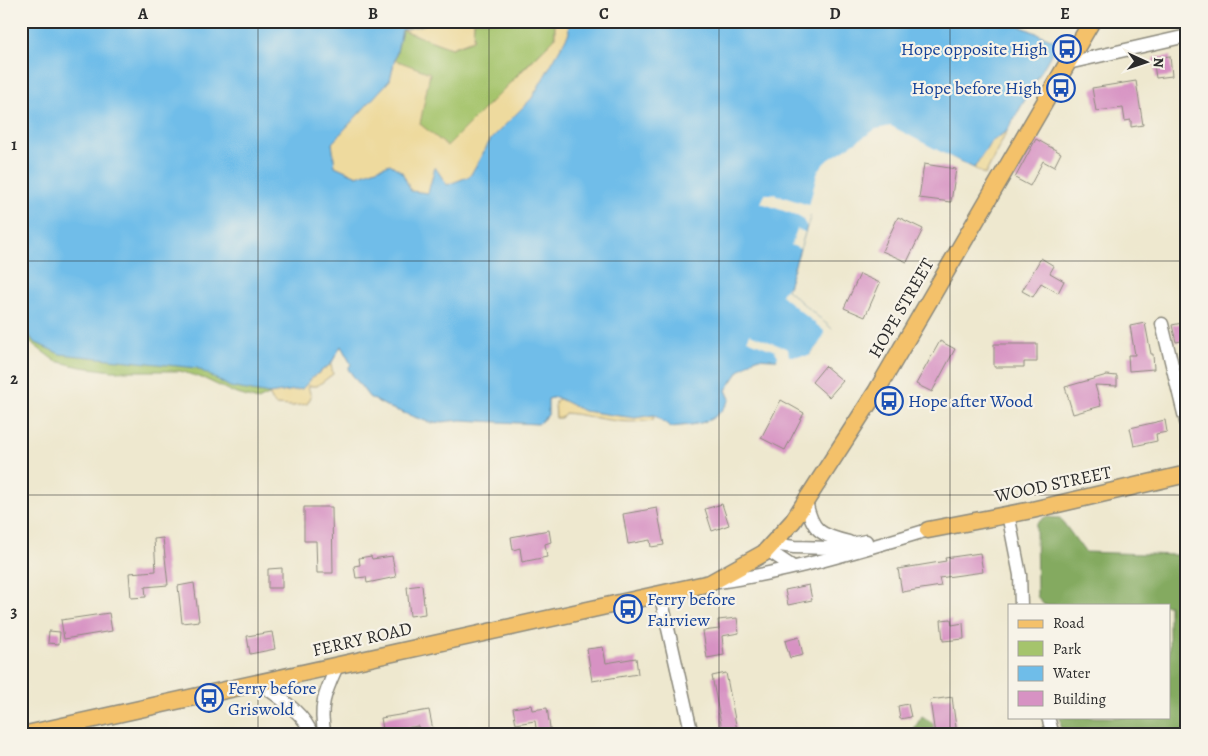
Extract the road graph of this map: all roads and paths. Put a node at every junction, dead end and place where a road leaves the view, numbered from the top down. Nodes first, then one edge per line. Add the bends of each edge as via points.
1 (1092, 21) edge
2 (1187, 36) edge
3 (1068, 63) junction
4 (1162, 324) dead end
5 (1187, 426) edge
6 (1187, 474) edge
7 (806, 501) junction
8 (1008, 514) junction
9 (928, 530) junction
10 (854, 543) junction
11 (769, 546) junction
12 (793, 567) junction
13 (710, 583) junction
14 (660, 593) junction
15 (1021, 604) edge
16 (338, 664) junction
17 (258, 682) junction
18 (1048, 718) edge
19 (22, 735) edge
20 (312, 735) edge
21 (324, 735) edge
22 (692, 735) edge
23 (1053, 735) edge

1 - 3 main road, HOPE STREET
2 - 3 street
3 - 7 main road, HOPE STREET via 876,392
4 - 5 street
6 - 8 main road, WOOD STREET
7 - 10 street, WOOD STREET via 812,524 820,531
7 - 11 main road, HOPE STREET via 793,521
8 - 9 main road, WOOD STREET
8 - 15 street via 1020,575
9 - 10 street, WOOD STREET
9 - 12 street, WOOD STREET
10 - 11 street, WOOD STREET via 832,548
11 - 12 street
11 - 13 main road, HOPE STREET
12 - 13 street, WOOD STREET
13 - 14 main road, FERRY ROAD
14 - 16 main road, FERRY ROAD
14 - 22 street
16 - 17 main road, FERRY ROAD
16 - 21 street via 324,699 321,719
17 - 19 main road, FERRY ROAD
17 - 20 street via 308,725
18 - 23 street

